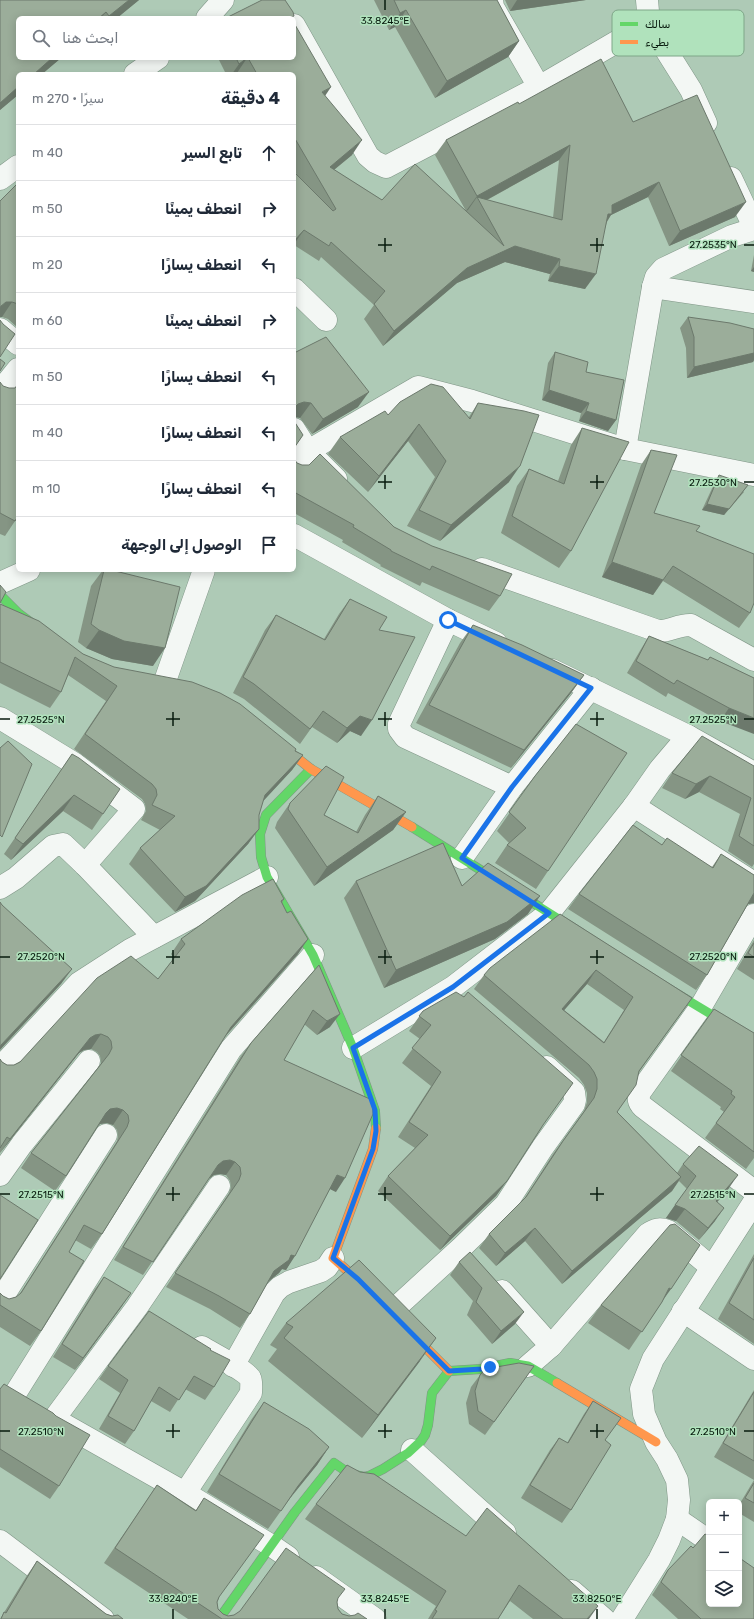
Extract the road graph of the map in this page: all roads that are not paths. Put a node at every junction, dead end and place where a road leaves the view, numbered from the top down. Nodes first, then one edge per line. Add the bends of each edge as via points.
1 (223, 0) edge
2 (492, 0) edge
3 (647, 0) edge
4 (648, 10) edge
5 (209, 16) edge
6 (296, 30) edge
7 (612, 45) edge
8 (670, 56) edge
9 (155, 60) edge
10 (138, 72) edge
11 (539, 87) junction
12 (714, 141) edge
13 (724, 162) edge
14 (754, 228) edge
15 (653, 286) junction
16 (296, 290) edge
17 (754, 302) edge
18 (326, 320) dead end
19 (0, 329) edge
20 (16, 342) edge
21 (296, 432) edge
22 (625, 449) junction
23 (308, 451) junction
24 (296, 466) edge
25 (754, 475) edge
26 (351, 494) edge
27 (296, 536) edge
28 (464, 563) edge
29 (25, 572) edge
30 (203, 572) edge
31 (0, 583) edge
32 (0, 595) edge
33 (448, 620) junction
34 (49, 636) edge
35 (512, 651) edge
36 (754, 660) edge
37 (534, 661) edge
38 (165, 681) edge
39 (591, 688) junction
40 (0, 718) edge
41 (688, 736) junction
42 (271, 737) edge
43 (311, 769) junction
44 (754, 773) edge
45 (512, 787) junction
46 (634, 806) junction
47 (462, 858) junction
48 (85, 865) junction
49 (267, 877) junction
50 (754, 883) edge
51 (0, 888) edge
52 (549, 913) junction
53 (754, 915) edge
54 (154, 937) junction
55 (589, 938) edge
56 (313, 955) junction
57 (62, 968) edge
58 (654, 979) edge
59 (79, 983) junction
60 (453, 987) junction
61 (471, 1002) edge
62 (700, 1008) junction
63 (754, 1040) edge
64 (353, 1048) junction
65 (530, 1052) edge
66 (89, 1061) dead end
67 (0, 1068) edge
68 (106, 1135) dead end
69 (0, 1175) edge
70 (219, 1186) dead end
71 (754, 1190) edge
72 (754, 1202) edge
73 (333, 1258) junction
74 (711, 1267) junction
75 (488, 1276) edge
76 (374, 1296) edge
77 (0, 1301) edge
78 (137, 1307) junction
79 (683, 1311) junction
80 (393, 1315) joint
81 (156, 1318) edge
82 (188, 1338) edge
83 (551, 1346) junction
84 (754, 1359) edge
85 (233, 1366) junction
86 (528, 1366) junction
87 (449, 1371) junction
88 (7, 1389) edge
89 (251, 1393) junction
90 (269, 1408) edge
91 (54, 1419) junction
92 (656, 1442) junction
93 (316, 1448) edge
94 (412, 1450) junction
95 (334, 1463) junction
96 (184, 1493) junction
97 (677, 1519) junction
98 (706, 1539) edge
99 (0, 1541) edge
100 (272, 1546) junction
101 (521, 1546) edge
102 (556, 1577) edge
103 (345, 1610) edge
104 (619, 1618) edge
105 (103, 1619) edge
106 (220, 1619) edge
107 (375, 1619) edge

1 - 5 street
2 - 11 street via 493,7
3 - 4 street
6 - 11 street via 368,156 386,167
7 - 11 street
8 - 12 street via 691,90
9 - 10 street
13 - 14 street
14 - 15 street via 663,269
15 - 17 street
15 - 22 street
16 - 18 street
19 - 20 street
21 - 23 street
22 - 23 street via 472,401 418,387
22 - 25 street
23 - 24 street
23 - 26 street
27 - 33 street
28 - 36 street via 658,631 691,625
29 - 31 street
30 - 38 street
32 - 34 street via 18,613
33 - 35 street
33 - 45 street via 399,724 399,729 405,737
37 - 39 street
39 - 41 street
39 - 45 street
40 - 48 street via 75,764 134,809
41 - 44 street
41 - 46 street via 660,769
42 - 43 street
43 - 47 street
43 - 49 street via 266,815 260,834 261,857
45 - 47 street
46 - 50 street
46 - 52 street
47 - 52 street
48 - 51 street via 63,844 59,844
48 - 54 street
49 - 54 street
49 - 56 street
52 - 55 street
52 - 60 street
53 - 62 street
54 - 59 street
56 - 64 street
56 - 88 street via 231,1049
57 - 59 street
58 - 62 street
59 - 67 street
60 - 61 street
60 - 64 street
62 - 63 street
62 - 71 street via 640,1092 639,1102
64 - 73 street via 375,1110 376,1131 373,1149
65 - 80 street via 571,1088 574,1092 574,1104 506,1204 468,1253
66 - 69 street
68 - 77 street
70 - 78 street
72 - 74 street
73 - 76 street
73 - 85 street via 321,1271 289,1282 274,1293
74 - 79 street
74 - 83 street via 668,1231 655,1230 648,1234
75 - 83 street
78 - 81 street
78 - 91 street
79 - 84 street
79 - 92 street via 653,1359 641,1389 644,1414
80 - 87 street
82 - 85 street
83 - 86 street
85 - 89 street via 246,1372 250,1377
86 - 87 street via 510,1363 482,1369
86 - 92 street
87 - 94 street via 434,1388 426,1434
88 - 91 street
89 - 90 street
89 - 96 street
91 - 96 street
92 - 97 street via 677,1480
93 - 95 street
94 - 95 street via 375,1474 363,1478
94 - 101 street
95 - 100 street
96 - 100 street
97 - 98 street
97 - 104 street via 659,1560
99 - 105 street
100 - 103 street
100 - 106 street
102 - 104 street
103 - 107 street

